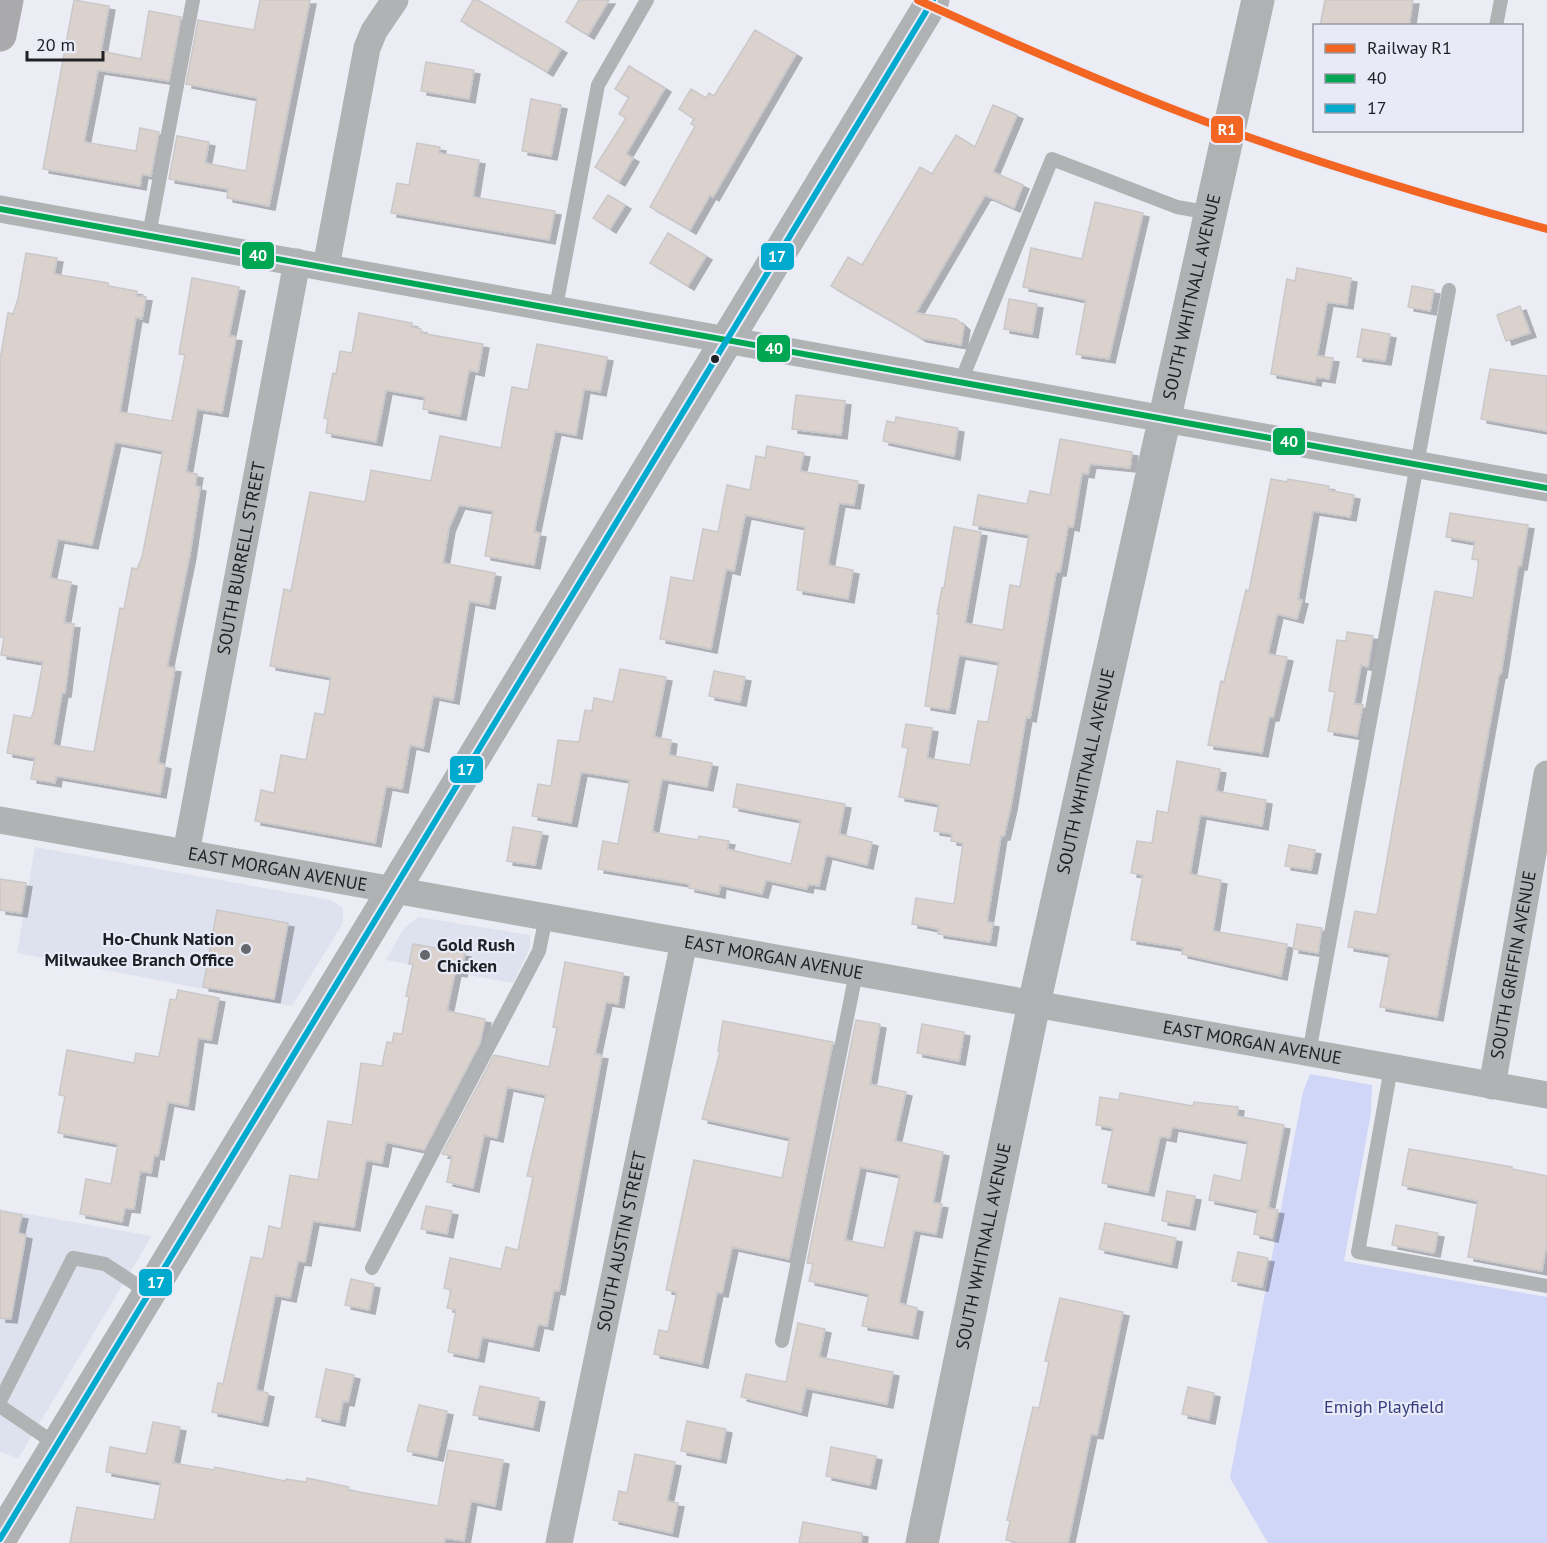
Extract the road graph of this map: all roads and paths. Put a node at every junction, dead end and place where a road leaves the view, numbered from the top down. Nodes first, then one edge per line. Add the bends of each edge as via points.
1 (7, 0) edge
2 (192, 0) edge
3 (395, 0) edge
4 (647, 0) edge
5 (933, 0) edge
6 (1258, 0) edge
7 (1500, 0) edge
8 (1496, 24) edge
9 (0, 35) edge
10 (1211, 208) junction
11 (0, 209) edge
12 (149, 235) junction
13 (297, 262) junction
14 (326, 267) junction
15 (1449, 290) dead end
16 (556, 307) junction
17 (727, 338) junction
18 (961, 381) junction
19 (1163, 418) junction
20 (1419, 464) junction
21 (1547, 488) edge
22 (1547, 774) edge
23 (0, 820) edge
24 (186, 853) junction
25 (394, 890) junction
26 (546, 918) junction
27 (684, 942) junction
28 (856, 973) junction
29 (1034, 1004) junction
30 (1309, 1053) junction
31 (1391, 1068) junction
32 (1492, 1086) junction
33 (1547, 1095) edge
34 (372, 1268) dead end
35 (1547, 1286) edge
36 (149, 1293) junction
37 (782, 1341) dead end
38 (0, 1401) edge
39 (0, 1406) edge
40 (57, 1445) junction
41 (0, 1539) edge
42 (559, 1543) edge
43 (922, 1543) edge

1 - 9 main road
2 - 12 lane
3 - 14 street via 367,48
4 - 16 lane via 598,85
5 - 17 street
6 - 10 street, SOUTH WHITNALL AVENUE
7 - 8 lane
10 - 18 lane via 1177,207 1052,159
10 - 19 street, SOUTH WHITNALL AVENUE
11 - 12 street
12 - 13 street
13 - 14 street
13 - 24 street, SOUTH BURRELL STREET
14 - 16 street
15 - 20 lane
16 - 17 street
17 - 18 street
17 - 25 street
18 - 19 street
19 - 20 street
19 - 29 street, SOUTH WHITNALL AVENUE
20 - 21 street
20 - 30 lane
22 - 32 street, SOUTH GRIFFIN AVENUE
23 - 24 street, EAST MORGAN AVENUE
24 - 25 street, EAST MORGAN AVENUE
25 - 26 street, EAST MORGAN AVENUE
25 - 36 street
26 - 27 street, EAST MORGAN AVENUE
26 - 34 lane via 538,951
27 - 28 street, EAST MORGAN AVENUE
27 - 42 street, SOUTH AUSTIN STREET
28 - 29 street, EAST MORGAN AVENUE
28 - 37 lane
29 - 30 street, EAST MORGAN AVENUE
29 - 43 street, SOUTH WHITNALL AVENUE
30 - 31 street, EAST MORGAN AVENUE
31 - 32 street, EAST MORGAN AVENUE
31 - 35 lane via 1358,1252
32 - 33 street, EAST MORGAN AVENUE
36 - 38 lane via 105,1264 73,1257
36 - 40 street
39 - 40 lane
40 - 41 street

